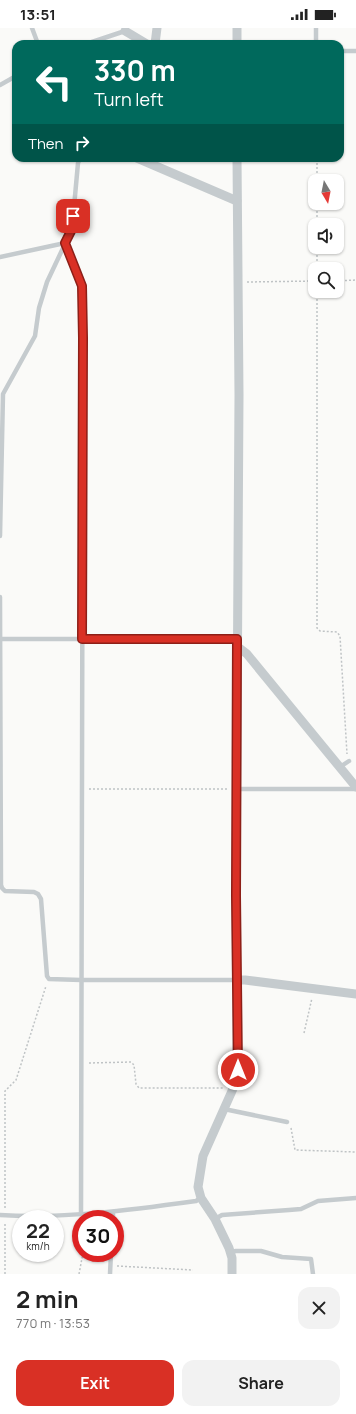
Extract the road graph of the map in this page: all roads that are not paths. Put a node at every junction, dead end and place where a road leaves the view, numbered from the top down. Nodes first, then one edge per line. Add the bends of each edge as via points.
1 (32, 28) edge
2 (158, 28) edge
3 (237, 28) edge
4 (316, 28) edge
5 (125, 31) joint
6 (36, 40) edge
7 (98, 40) edge
8 (140, 40) edge
9 (156, 40) edge
10 (237, 40) edge
11 (316, 40) edge
12 (344, 51) edge
13 (356, 51) edge
14 (12, 78) edge
15 (0, 85) edge
16 (78, 162) edge
17 (146, 162) edge
18 (237, 162) edge
19 (237, 201) junction
20 (65, 243) junction
21 (0, 257) edge
22 (0, 536) edge
23 (0, 597) edge
24 (1, 639) junction
25 (82, 639) junction
26 (237, 643) junction
27 (349, 761) road end
28 (340, 767) junction
29 (356, 788) edge
30 (237, 789) junction
31 (81, 980) junction
32 (237, 980) junction
33 (356, 994) edge
34 (224, 1109) junction
35 (287, 1122) road end
36 (201, 1198) junction
37 (356, 1198) edge
38 (81, 1210) edge
39 (124, 1211) edge
40 (72, 1214) edge
41 (2, 1216) edge
42 (215, 1219) junction
43 (230, 1252) junction
44 (111, 1262) edge
45 (110, 1274) edge
46 (232, 1274) edge
47 (312, 1274) edge

1 - 6 lane
2 - 9 street
3 - 10 street
4 - 11 lane
5 - 7 lane
5 - 8 street
12 - 13 lane
14 - 15 lane
16 - 20 lane via 72,229
17 - 19 street
18 - 19 street
19 - 26 street
20 - 21 lane
20 - 22 lane via 47,282 39,308 35,336 3,394
20 - 25 lane via 82,286
23 - 24 lane
24 - 25 lane
24 - 31 lane via 1,885 5,891 34,892 41,899 49,979
25 - 26 lane
25 - 31 lane
26 - 28 street
26 - 30 street
27 - 28 lane
28 - 29 street
29 - 30 lane
30 - 32 street
31 - 32 lane
31 - 38 lane
32 - 33 street
32 - 34 street via 238,1070 236,1082
34 - 35 lane
34 - 36 street via 201,1162 198,1187
36 - 39 lane via 196,1201
36 - 42 street
37 - 42 lane via 318,1201 300,1208 222,1216
40 - 41 lane
42 - 43 street
43 - 46 street
43 - 47 lane via 261,1251 282,1257 311,1259
44 - 45 lane

